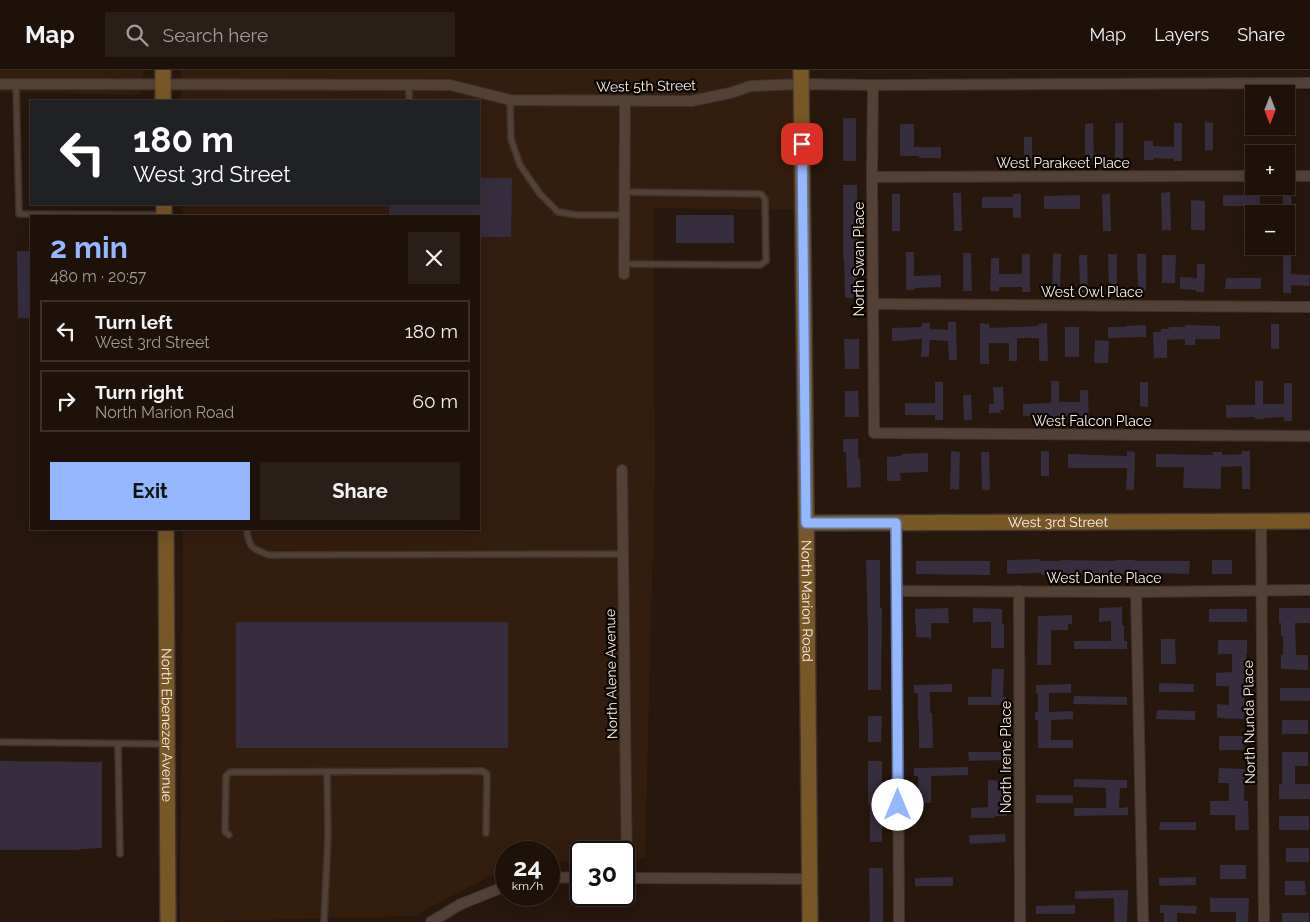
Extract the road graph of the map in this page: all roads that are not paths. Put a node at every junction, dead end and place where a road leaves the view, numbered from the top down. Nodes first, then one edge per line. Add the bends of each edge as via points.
1 (163, 77) edge
2 (801, 77) edge
3 (1310, 83) edge
4 (0, 84) edge
5 (16, 84) junction
6 (410, 85) junction
7 (873, 85) junction
8 (163, 100) edge
9 (409, 100) edge
10 (510, 100) junction
11 (625, 101) junction
12 (1245, 176) edge
13 (1295, 176) edge
14 (1310, 176) edge
15 (872, 177) junction
16 (624, 192) junction
17 (164, 212) edge
18 (624, 215) junction
19 (624, 269) joint
20 (873, 304) junction
21 (1310, 307) edge
22 (874, 433) joint
23 (1310, 436) edge
24 (622, 470) dead end
25 (1261, 522) junction
26 (1310, 522) edge
27 (806, 523) junction
28 (896, 523) junction
29 (166, 530) edge
30 (247, 530) edge
31 (623, 554) junction
32 (1261, 590) junction
33 (1310, 590) edge
34 (897, 591) junction
35 (1019, 591) junction
36 (1136, 592) junction
37 (0, 742) edge
38 (118, 744) junction
39 (167, 744) junction
40 (327, 772) junction
41 (486, 833) dead end
42 (230, 835) dead end
43 (625, 841) edge
44 (120, 854) dead end
45 (635, 878) edge
46 (809, 879) junction
47 (495, 890) edge
48 (168, 922) edge
49 (324, 922) edge
50 (431, 922) edge
51 (810, 922) edge
52 (899, 922) edge
53 (1020, 922) edge
54 (1142, 922) edge
55 (1264, 922) edge

1 - 5 street, West 5th Street
1 - 6 street, West 5th Street
1 - 8 street
2 - 7 street, West 5th Street
2 - 11 street, West 5th Street via 691,101
2 - 27 street, North Marion Road
3 - 7 street, West 5th Street
4 - 5 street, West 5th Street
5 - 17 lane via 19,214
6 - 9 lane
6 - 10 street, West 5th Street via 450,85
7 - 15 street, North Swan Place
10 - 11 street, West 5th Street
10 - 18 lane via 511,139 520,165 540,194 558,212
11 - 16 street
12 - 15 street, West Parakeet Place
13 - 14 street
15 - 20 street, North Swan Place
16 - 18 street
16 - 19 lane via 761,194 765,199 766,261 760,265
18 - 19 street
20 - 21 street, West Owl Place
20 - 22 street, North Swan Place
22 - 23 street, West Falcon Place
24 - 31 street, North Alene Avenue
25 - 26 street, West 3rd Street
25 - 28 street, West 3rd Street
25 - 32 street, North Nunda Place
27 - 28 street, West 3rd Street
27 - 46 street, North Marion Road
28 - 34 street
29 - 39 street, North Ebenezer Avenue
30 - 31 lane via 249,544 254,550 269,555
31 - 43 street, North Alene Avenue
32 - 33 street, West Dante Place
32 - 36 street, West Dante Place
32 - 55 street, North Nunda Place
34 - 35 street, West Dante Place
34 - 52 street
35 - 36 street, West Dante Place
35 - 53 street, North Irene Place
36 - 54 street
37 - 38 lane
38 - 39 lane
38 - 44 lane
39 - 48 street, North Ebenezer Avenue
40 - 41 lane via 482,771 487,774
40 - 42 lane via 230,772 226,776 226,832
40 - 49 lane
45 - 46 street
46 - 51 street, North Marion Road
47 - 50 street via 461,904

